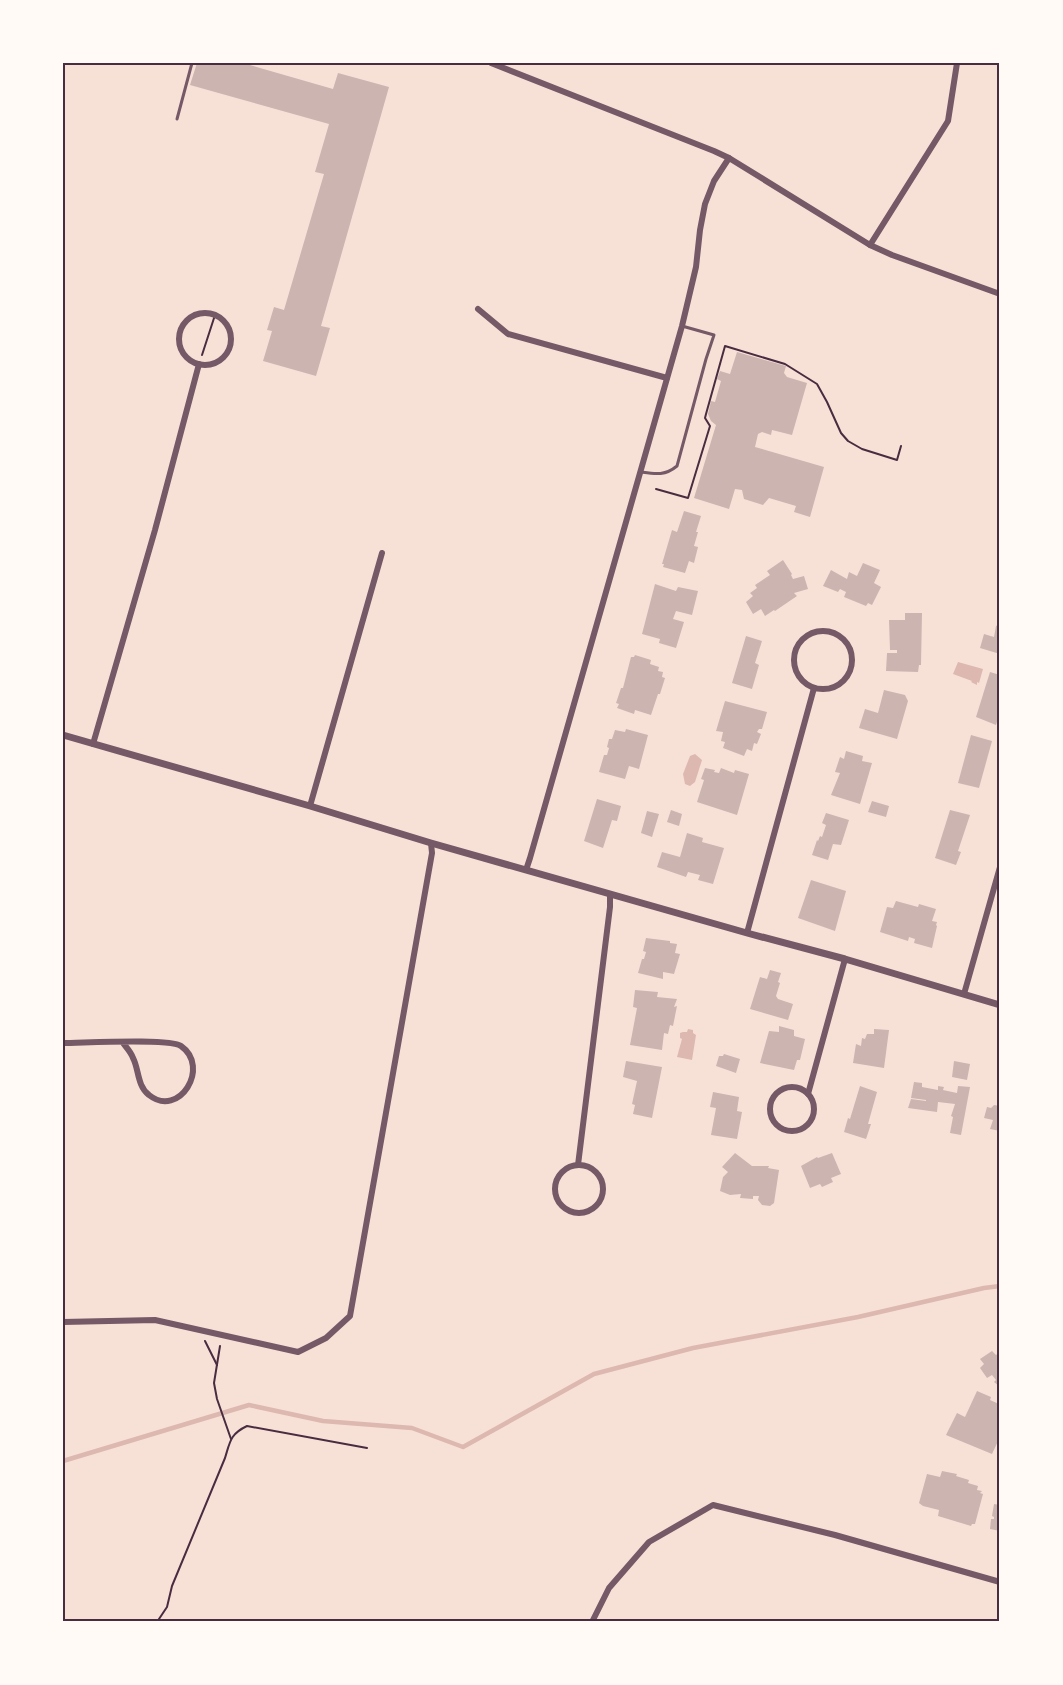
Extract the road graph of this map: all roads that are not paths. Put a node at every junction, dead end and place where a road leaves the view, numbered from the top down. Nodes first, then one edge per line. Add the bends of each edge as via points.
1 (192, 63) edge
2 (491, 63) edge
3 (957, 63) edge
4 (177, 119) dead end
5 (729, 158) junction
6 (870, 245) junction
7 (1000, 294) edge
8 (478, 309) dead end
9 (682, 326) junction
10 (199, 364) junction
11 (668, 378) junction
12 (641, 472) junction
13 (382, 553) dead end
14 (814, 688) junction
15 (63, 735) edge
16 (93, 744) junction
17 (310, 806) junction
18 (431, 843) junction
19 (1000, 867) edge
20 (526, 870) junction
21 (610, 895) junction
22 (747, 933) junction
23 (845, 959) junction
24 (964, 994) junction
25 (1000, 1005) edge
26 (123, 1042) junction
27 (63, 1043) edge
28 (808, 1094) junction
29 (578, 1165) junction
30 (63, 1322) edge
31 (1000, 1581) edge
32 (592, 1622) edge

1 - 4 lane
2 - 5 street
3 - 6 street via 948,121
5 - 6 street
5 - 9 street via 705,204
6 - 7 street
8 - 11 street via 508,334
9 - 11 street
9 - 12 lane via 714,335 677,466 660,475
10 - 10 street via 183,352 180,331 186,322 204,313 221,318 230,331 230,346 222,359
10 - 16 street
11 - 12 street
12 - 20 street
13 - 17 street
14 - 14 street via 838,685 852,666 847,642 826,630 803,638 796,648 796,672
14 - 22 street
15 - 16 street
16 - 17 street
17 - 18 street
18 - 20 street
18 - 30 street via 350,1316 326,1338 298,1352 155,1320
19 - 24 street
20 - 21 street
21 - 22 street
21 - 29 street
22 - 23 street
23 - 24 street
23 - 28 street
24 - 25 street
26 - 26 street via 181,1046 191,1058 190,1085 170,1101 148,1095 134,1058
26 - 27 street
28 - 28 street via 795,1088 780,1091 770,1110 776,1124 789,1131 807,1125 814,1113
29 - 29 street via 558,1177 555,1193 562,1207 584,1213 601,1198 603,1190 593,1170
31 - 32 street via 712,1505 649,1542 609,1588

